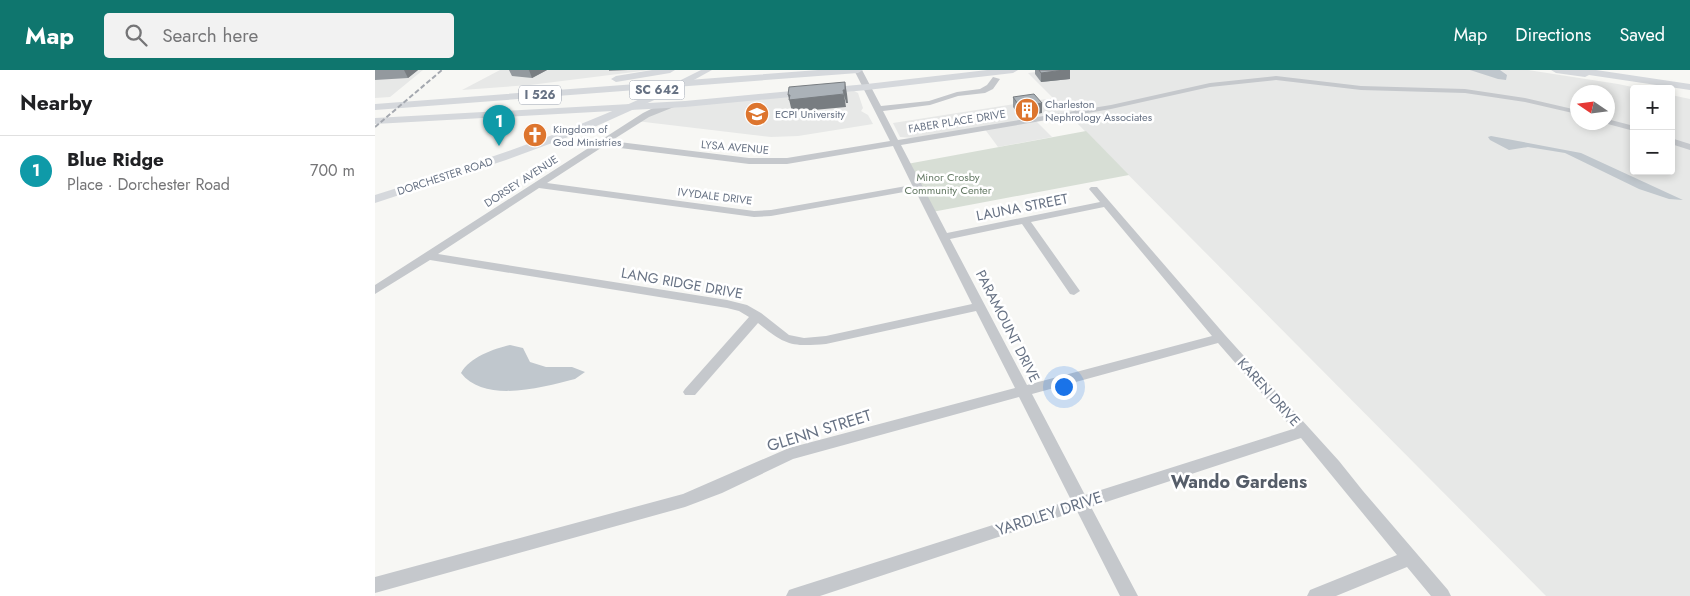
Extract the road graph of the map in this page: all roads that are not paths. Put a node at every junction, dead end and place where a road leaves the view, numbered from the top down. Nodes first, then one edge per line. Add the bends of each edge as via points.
1 (670, 70) edge
2 (697, 70) edge
3 (708, 70) edge
4 (858, 70) edge
5 (953, 70) edge
6 (1013, 70) edge
7 (1556, 70) edge
8 (1575, 70) edge
9 (1623, 70) edge
10 (1639, 70) edge
11 (835, 76) junction
12 (1690, 76) edge
13 (996, 79) dead end
14 (1690, 80) edge
15 (1638, 85) edge
16 (1690, 86) edge
17 (867, 87) junction
18 (1675, 92) edge
19 (1690, 96) edge
20 (445, 102) junction
21 (685, 104) junction
22 (375, 107) edge
23 (633, 107) junction
24 (616, 108) junction
25 (878, 109) junction
26 (579, 110) junction
27 (1570, 110) edge
28 (430, 115) junction
29 (375, 116) edge
30 (375, 121) edge
31 (580, 123) junction
32 (1615, 123) edge
33 (1630, 128) edge
34 (1675, 142) edge
35 (602, 143) junction
36 (895, 143) junction
37 (1690, 147) edge
38 (537, 185) junction
39 (918, 186) junction
40 (1094, 189) dead end
41 (375, 193) edge
42 (375, 199) edge
43 (1106, 204) junction
44 (1025, 221) junction
45 (944, 237) junction
46 (428, 256) junction
47 (375, 290) edge
48 (1074, 291) dead end
49 (980, 306) junction
50 (757, 316) junction
51 (1221, 338) junction
52 (1023, 391) junction
53 (690, 392) dead end
54 (1304, 431) junction
55 (1081, 503) junction
56 (1409, 558) junction
57 (375, 585) edge
58 (795, 596) edge
59 (1129, 596) edge
60 (1316, 596) edge
61 (1442, 596) edge

1 - 20 highway
2 - 24 main road, DORCHESTER ROAD / SC 642
3 - 23 main road, DORCHESTER ROAD / SC 642
4 - 11 highway, I 526
4 - 17 street, PARAMOUNT DRIVE
5 - 11 highway, I 526 via 885,76
6 - 17 highway
7 - 15 highway
8 - 16 highway
9 - 14 highway
10 - 12 highway
11 - 20 highway, I 526
11 - 28 highway, I 526
13 - 25 street via 982,91 957,94 930,103
17 - 21 highway
17 - 25 street, PARAMOUNT DRIVE
18 - 19 highway
20 - 22 highway, I 526
21 - 23 highway
21 - 35 street, DORSEY AVENUE via 646,114
23 - 24 highway
23 - 42 main road, DORCHESTER ROAD / SC 642 via 464,170
24 - 26 highway
24 - 31 main road, DORCHESTER ROAD / SC 642
25 - 36 street, PARAMOUNT DRIVE
26 - 28 highway
26 - 31 highway via 590,113
27 - 36 street, FABER PLACE DRIVE via 1465,91 1377,89 1293,80 1259,80 1210,84 1111,108
28 - 29 highway, I 526
28 - 30 highway
31 - 41 main road, DORCHESTER ROAD / SC 642
32 - 33 street
34 - 37 street
35 - 36 street, LYSA AVENUE via 766,162
35 - 38 street, DORSEY AVENUE
36 - 39 street, PARAMOUNT DRIVE
38 - 39 street, IVYDALE DRIVE via 754,214
38 - 46 street, DORSEY AVENUE
39 - 45 street, PARAMOUNT DRIVE
40 - 43 street, KAREN DRIVE
43 - 44 street, LAUNA STREET
43 - 51 street, KAREN DRIVE
44 - 45 street, LAUNA STREET
44 - 48 street
45 - 49 street, PARAMOUNT DRIVE
46 - 47 street, DORSEY AVENUE
46 - 50 street, LANG RIDGE DRIVE via 727,304
49 - 50 street, LANG RIDGE DRIVE via 804,342 785,338
49 - 52 street, PARAMOUNT DRIVE
50 - 53 street
51 - 52 street, GLENN STREET
51 - 54 street, KAREN DRIVE
52 - 55 street, PARAMOUNT DRIVE
52 - 57 street, GLENN STREET via 789,454 685,500
54 - 55 street, YARDLEY DRIVE
54 - 56 street, KAREN DRIVE
55 - 58 street, YARDLEY DRIVE
55 - 59 street, PARAMOUNT DRIVE
56 - 60 street
56 - 61 street, KAREN DRIVE

